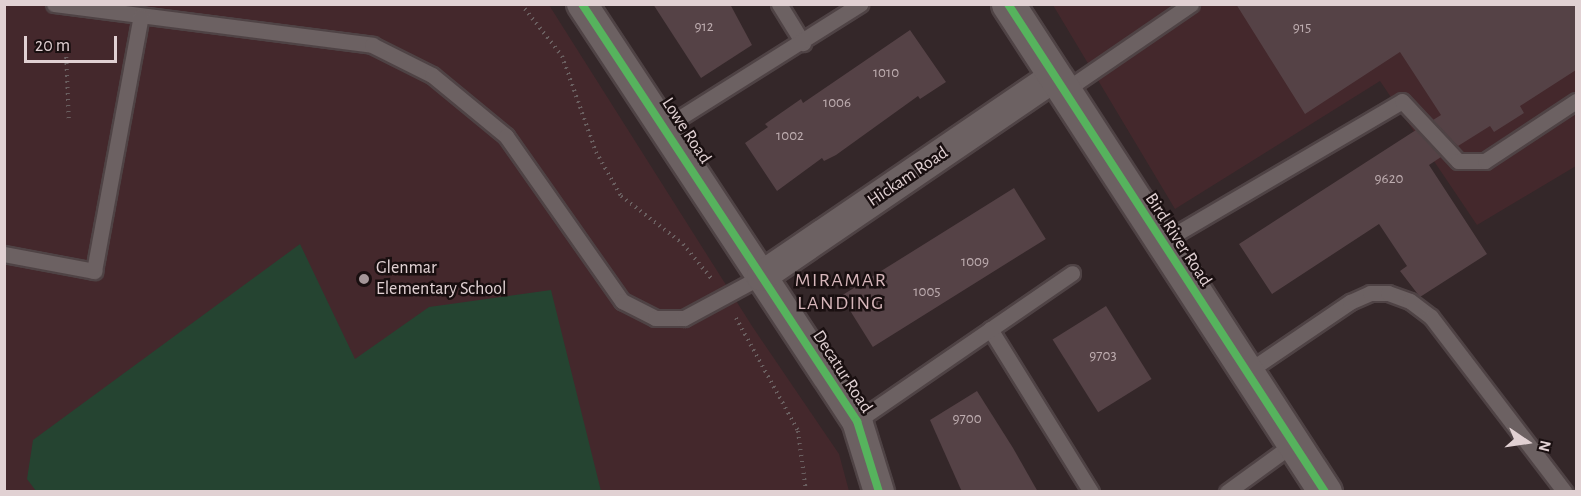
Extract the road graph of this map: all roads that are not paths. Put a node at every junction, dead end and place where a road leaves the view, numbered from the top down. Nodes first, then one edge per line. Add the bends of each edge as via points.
1 (54, 4) edge
2 (582, 4) edge
3 (779, 4) edge
4 (860, 4) edge
5 (1008, 4) edge
6 (1191, 4) edge
7 (141, 16) junction
8 (803, 43) junction
9 (1059, 84) junction
10 (1576, 101) edge
11 (665, 127) junction
12 (1162, 242) junction
13 (4, 254) edge
14 (1072, 273) dead end
15 (762, 276) junction
16 (990, 329) junction
17 (1247, 372) junction
18 (857, 421) junction
19 (1293, 444) junction
20 (879, 492) edge
21 (1091, 492) edge
22 (1227, 492) edge
23 (1324, 492) edge
24 (1565, 492) edge

1 - 7 lane
2 - 11 street, Lowe Road
3 - 8 lane
4 - 8 lane
5 - 9 street, Bird River Road
6 - 9 lane
7 - 13 lane via 94,271
7 - 15 lane via 372,45 432,75 506,136 622,301 655,318 684,318
8 - 11 lane
9 - 12 street, Bird River Road
9 - 15 street, Hickam Road
10 - 12 lane via 1485,160 1458,161 1402,101
11 - 15 street, Lowe Road
12 - 17 street, Bird River Road
14 - 16 lane
15 - 18 street, Decatur Road
16 - 18 lane
16 - 21 lane
17 - 19 street, Bird River Road
17 - 24 lane via 1350,302 1370,293 1388,293 1410,301 1431,317
18 - 20 street, Decatur Road
19 - 22 lane
19 - 23 street, Bird River Road

